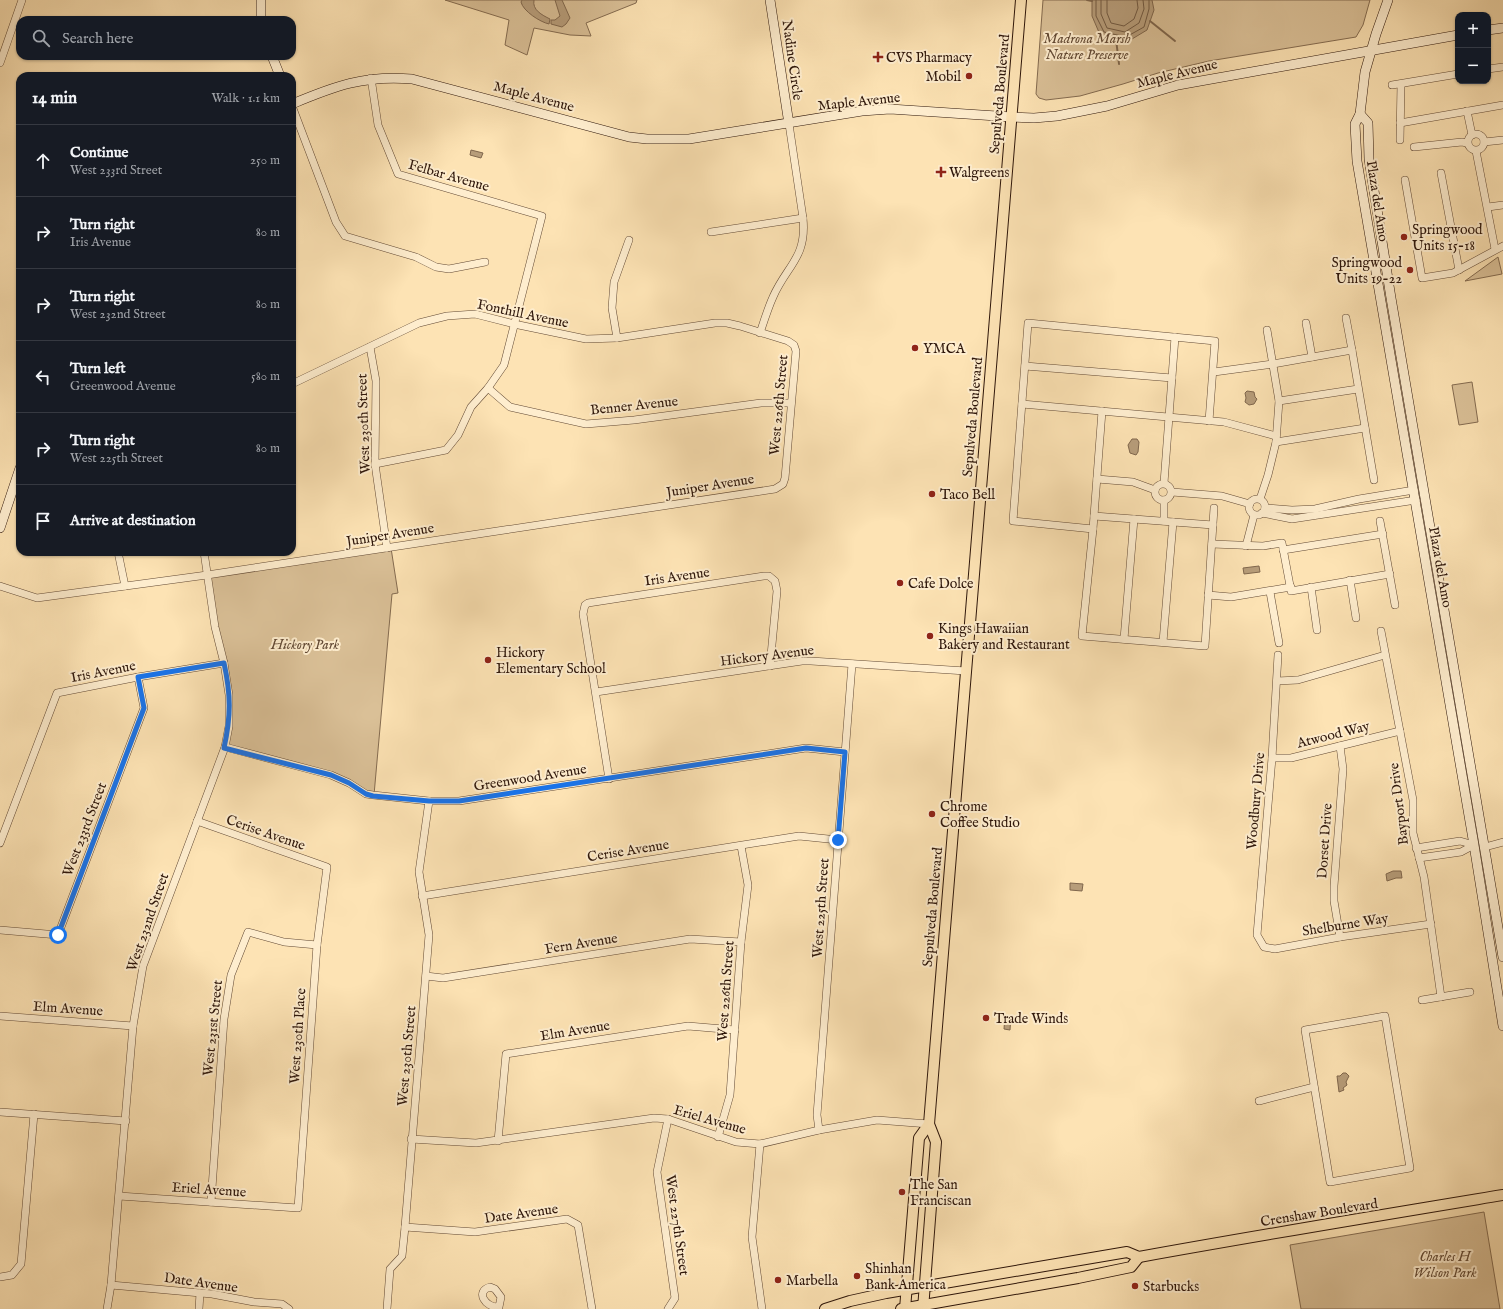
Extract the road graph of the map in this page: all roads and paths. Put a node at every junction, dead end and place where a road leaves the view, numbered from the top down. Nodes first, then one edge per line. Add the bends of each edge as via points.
1 (22, 0) edge
2 (261, 0) edge
3 (770, 0) edge
4 (1021, 0) edge
5 (1388, 0) edge
6 (16, 16) edge
7 (261, 16) edge
8 (16, 17) edge
9 (1503, 28) edge
10 (1491, 30) edge
11 (1455, 37) edge
12 (1370, 51) junction
13 (274, 60) edge
14 (0, 63) edge
15 (1503, 67) edge
16 (1491, 69) edge
17 (278, 72) edge
18 (1455, 75) edge
19 (371, 78) junction
20 (1401, 84) junction
21 (1392, 85) dead end
22 (296, 103) edge
23 (1503, 105) edge
24 (1467, 111) junction
25 (1360, 114) junction
26 (296, 116) edge
27 (1012, 117) junction
28 (1400, 123) junction
29 (789, 124) junction
30 (1472, 134) junction
31 (1400, 140) dead end
32 (1503, 140) edge
33 (1484, 142) junction
34 (1467, 143) junction
35 (1414, 147) dead end
36 (1476, 151) junction
37 (1369, 155) junction
38 (1357, 157) junction
39 (1441, 173) dead end
40 (1405, 180) dead end
41 (1503, 205) edge
42 (1488, 208) junction
43 (803, 218) junction
44 (711, 232) dead end
45 (629, 240) dead end
46 (1503, 246) edge
47 (1495, 249) junction
48 (485, 262) dead end
49 (1459, 270) junction
50 (1391, 298) junction
51 (1380, 300) junction
52 (1346, 318) dead end
53 (1306, 322) dead end
54 (514, 324) junction
55 (1267, 330) dead end
56 (760, 333) junction
57 (1175, 337) junction
58 (616, 338) junction
59 (370, 347) junction
60 (1352, 350) junction
61 (1312, 357) junction
62 (1273, 364) junction
63 (1025, 366) junction
64 (1214, 372) junction
65 (1172, 378) junction
66 (296, 382) edge
67 (488, 388) junction
68 (1358, 389) junction
69 (1279, 401) junction
70 (791, 403) junction
71 (1022, 404) junction
72 (1102, 411) junction
73 (1169, 417) junction
74 (1209, 421) junction
75 (1365, 428) junction
76 (1276, 439) junction
77 (375, 464) junction
78 (1097, 479) junction
79 (16, 480) edge
80 (1374, 480) dead end
81 (1164, 483) junction
82 (783, 484) joint
83 (1424, 488) junction
84 (1155, 490) junction
85 (1414, 490) junction
86 (1172, 492) junction
87 (1426, 499) junction
88 (1164, 500) junction
89 (1260, 500) junction
90 (1416, 500) junction
91 (1250, 504) junction
92 (1214, 508) dead end
93 (1264, 510) junction
94 (1254, 515) junction
95 (1094, 516) junction
96 (1134, 519) junction
97 (1164, 521) junction
98 (1380, 521) dead end
99 (1173, 522) junction
100 (1213, 525) junction
101 (0, 528) edge
102 (1093, 529) junction
103 (1383, 534) junction
104 (1212, 544) junction
105 (1246, 546) junction
106 (387, 548) junction
107 (1283, 550) junction
108 (119, 556) edge
109 (205, 556) edge
110 (1390, 574) junction
111 (207, 575) junction
112 (1350, 580) junction
113 (0, 586) edge
114 (125, 586) junction
115 (1291, 587) junction
116 (1311, 587) junction
117 (1270, 592) junction
118 (1208, 595) junction
119 (1395, 605) dead end
120 (1356, 618) dead end
121 (1317, 630) dead end
122 (1381, 631) dead end
123 (1124, 639) junction
124 (1163, 642) junction
125 (1279, 643) dead end
126 (1278, 655) dead end
127 (1385, 655) junction
128 (224, 663) junction
129 (852, 664) junction
130 (770, 666) junction
131 (966, 671) junction
132 (1455, 671) junction
133 (1445, 673) junction
134 (138, 677) junction
135 (1277, 682) junction
136 (596, 692) junction
137 (1400, 731) junction
138 (1340, 746) junction
139 (224, 748) junction
140 (845, 752) junction
141 (1272, 758) junction
142 (609, 779) junction
143 (429, 801) junction
144 (198, 821) junction
145 (838, 840) junction
146 (1503, 842) edge
147 (0, 843) edge
148 (1438, 845) junction
149 (1503, 845) edge
150 (741, 846) junction
151 (1489, 846) junction
152 (1475, 847) junction
153 (1416, 848) junction
154 (1440, 855) junction
155 (1419, 858) junction
156 (327, 867) joint
157 (422, 896) junction
158 (1431, 924) junction
159 (0, 930) edge
160 (1340, 937) junction
161 (741, 942) junction
162 (317, 945) junction
163 (1264, 947) joint
164 (1503, 957) edge
165 (426, 976) junction
166 (1500, 982) edge
167 (1470, 992) dead end
168 (1441, 997) junction
169 (1422, 1000) dead end
170 (0, 1016) edge
171 (133, 1026) junction
172 (1503, 1026) edge
173 (735, 1030) junction
174 (1314, 1087) junction
175 (1259, 1101) dead end
176 (0, 1112) edge
177 (34, 1114) junction
178 (668, 1119) junction
179 (126, 1121) junction
180 (929, 1124) junction
181 (819, 1130) junction
182 (718, 1137) junction
183 (411, 1139) junction
184 (498, 1141) junction
185 (760, 1144) junction
186 (1503, 1195) edge
187 (119, 1196) junction
188 (211, 1202) junction
189 (298, 1208) joint
190 (405, 1227) junction
191 (1139, 1257) junction
192 (0, 1277) edge
193 (111, 1285) junction
194 (925, 1287) junction
195 (906, 1290) junction
196 (200, 1293) junction
197 (923, 1307) edge
198 (288, 1308) edge
199 (107, 1309) edge
200 (199, 1309) edge
201 (387, 1309) edge
202 (592, 1309) edge
203 (668, 1309) edge
204 (762, 1309) edge
205 (825, 1309) edge
206 (904, 1309) edge

1 - 6 street
2 - 7 main road
3 - 29 main road, Nadine Circle
4 - 27 main road, Sepulveda Boulevard
5 - 12 main road, Plaza del Amo
8 - 14 street
9 - 10 main road
11 - 12 main road, Maple Avenue
12 - 25 main road, Plaza del Amo
12 - 27 main road, Maple Avenue via 1178,84 1079,113 1034,118
13 - 17 main road
15 - 16 street
18 - 20 street
19 - 22 main road, Maple Avenue via 335,86
19 - 29 main road, Maple Avenue via 426,81 627,136 647,139 689,139
19 - 54 street, Felbar Avenue via 378,125 398,174 542,216
20 - 21 street
20 - 28 street
23 - 24 street
24 - 28 street
24 - 30 street
25 - 37 main road, Plaza del Amo via 1368,123
25 - 38 main road, Plaza del Amo via 1355,124
26 - 48 street via 336,222 345,236 416,257 436,267 449,269
27 - 29 main road, Maple Avenue via 890,108
27 - 131 main road, Sepulveda Boulevard
28 - 31 street
29 - 43 street
30 - 33 street via 1482,136
30 - 34 street
32 - 33 street
33 - 36 street via 1482,148
34 - 35 street
34 - 36 street
36 - 42 street
37 - 38 main road
37 - 50 main road, Plaza del Amo
38 - 51 main road, Plaza del Amo
39 - 49 street
40 - 49 street via 1422,278
41 - 42 street
42 - 47 street
43 - 44 street
43 - 56 street via 804,242 772,297
45 - 58 street via 614,282 612,308
46 - 47 street
47 - 49 street
50 - 51 main road
50 - 83 main road, Plaza del Amo
51 - 85 main road, Plaza del Amo
52 - 60 street
53 - 61 street
54 - 58 street, Fonthill Avenue via 586,339
54 - 59 street, Fonthill Avenue via 475,314 447,316 419,324
54 - 67 street via 504,365
55 - 62 street
56 - 58 street, Fonthill Avenue via 727,323 715,323
56 - 70 street, West 226th Street via 794,345 796,358
57 - 63 street via 1028,323
57 - 64 street via 1215,341
57 - 65 street
59 - 66 street, Fonthill Avenue
59 - 77 street, West 230th Street via 376,381
60 - 61 street
60 - 68 street
61 - 62 street
62 - 64 street
62 - 69 street
63 - 65 street
63 - 71 street
64 - 74 street
65 - 73 street
67 - 70 street, Benner Avenue via 510,406 586,424 761,403
67 - 77 street via 472,407 458,435 446,450
68 - 69 street
68 - 75 street
69 - 76 street
70 - 82 street, West 226th Street
71 - 72 street
71 - 102 street via 1013,522
72 - 73 street
72 - 78 street
73 - 74 street
73 - 81 street
74 - 76 street via 1224,422
75 - 76 street
75 - 80 street
76 - 89 street
77 - 106 street, West 230th Street
78 - 84 street via 1133,482
78 - 95 street
79 - 101 main road
81 - 84 street
81 - 86 street via 1170,486
82 - 106 street, Juniper Avenue via 775,489
83 - 85 main road
83 - 87 main road, Plaza del Amo
84 - 88 street via 1158,498
85 - 90 main road, Plaza del Amo
85 - 93 street via 1314,509
86 - 88 street via 1170,498
86 - 91 street via 1222,496
87 - 90 main road
87 - 132 main road, Plaza del Amo
88 - 97 street
89 - 91 street via 1254,500
89 - 93 street via 1265,504
90 - 93 street via 1292,519 1272,516
90 - 133 main road, Plaza del Amo
91 - 94 street via 1250,511
92 - 100 street
93 - 94 street via 1260,515
94 - 105 street
95 - 96 street
95 - 102 street
96 - 97 street
96 - 123 street
97 - 99 street
98 - 103 street
99 - 100 street
99 - 124 street
100 - 104 street
102 - 123 street via 1082,636
103 - 107 street
103 - 110 street
104 - 105 street
104 - 118 street
105 - 107 street via 1282,543
106 - 111 street, Juniper Avenue
107 - 115 street
108 - 114 street
109 - 111 street, West 232nd Street
110 - 112 street
110 - 119 street
111 - 114 street, Juniper Avenue
111 - 128 street, West 232nd Street via 215,627
112 - 116 street
112 - 120 street
113 - 114 street, Juniper Avenue via 37,598
115 - 116 street via 1291,591
115 - 117 street
116 - 121 street
117 - 118 street via 1231,598
117 - 125 street
118 - 124 street via 1205,646
122 - 127 street, Bayport Drive
123 - 124 street
126 - 135 street, Woodbury Drive
127 - 135 street via 1298,680
127 - 137 street, Bayport Drive
128 - 134 street, Iris Avenue
128 - 139 street, West 232nd Street via 230,711
129 - 130 street, Hickory Avenue via 811,661
129 - 131 street, Hickory Avenue
129 - 140 street, West 225th Street
130 - 136 street, Hickory Avenue
130 - 136 street, Iris Avenue via 777,591 773,579 764,576 593,601 585,605 583,614
131 - 180 main road, Sepulveda Boulevard
132 - 133 main road
132 - 151 main road, Plaza del Amo
133 - 152 main road, Plaza del Amo
134 - 147 street, Iris Avenue via 57,692
134 - 159 street, West 233rd Street via 144,708 58,935
135 - 141 street, Woodbury Drive
136 - 142 street
137 - 138 street, Atwood Way
137 - 153 street, Bayport Drive via 1413,800 1413,834
138 - 141 street, Atwood Way via 1291,758
138 - 160 street, Dorset Drive via 1343,769 1334,886
139 - 143 street, Greenwood Avenue via 331,775 373,796
139 - 144 street, West 232nd Street
140 - 142 street, Greenwood Avenue via 806,748
140 - 145 street, West 225th Street
141 - 163 street, Woodbury Drive via 1257,935
142 - 143 street, Greenwood Avenue via 459,801
143 - 157 street, West 230th Street via 419,872
144 - 156 street, Cerise Avenue
144 - 171 street, West 232nd Street via 142,966
145 - 150 street, Cerise Avenue via 799,836
145 - 181 street, West 225th Street via 817,1115
146 - 151 street
148 - 152 street via 1460,841
148 - 153 street
148 - 154 street
149 - 151 street
150 - 157 street, Cerise Avenue
150 - 161 street, West 226th Street via 748,885
151 - 152 main road
151 - 164 main road, Plaza del Amo
152 - 154 street
152 - 166 main road, Plaza del Amo
153 - 155 street, Bayport Drive
154 - 155 street
155 - 158 street, Bayport Drive
156 - 162 street, West 230th Place
157 - 165 street, West 230th Street via 429,935
158 - 160 street, Shelburne Way
158 - 168 street, Bayport Drive
160 - 163 street, Shelburne Way via 1275,949
161 - 165 street, Fern Avenue via 690,939 443,978
161 - 173 street, West 226th Street
162 - 188 street, West 231st Street via 284,942 248,932 231,975 224,1019
162 - 189 street, West 230th Place
165 - 183 street, West 230th Street
166 - 172 main road, Plaza del Amo
167 - 168 street
168 - 169 street
170 - 171 street, Elm Avenue
171 - 179 street, West 232nd Street
173 - 182 street, West 226th Street via 730,1095
173 - 184 street, Elm Avenue via 688,1026 506,1054
174 - 174 street via 1330,1182 1410,1168 1385,1016 1305,1030
174 - 175 street
176 - 177 street
177 - 179 street
177 - 192 street via 21,1264 12,1275
178 - 182 street, Eriel Avenue
178 - 184 street, Eriel Avenue via 654,1118
178 - 203 street, West 227th Street via 657,1172 675,1298
179 - 187 street, West 232nd Street
180 - 181 street, Eriel Avenue via 877,1120
180 - 194 main road, Sepulveda Boulevard via 936,1142
180 - 195 main road, Sepulveda Boulevard via 919,1138
181 - 185 street, Eriel Avenue
182 - 185 street, Eriel Avenue
183 - 184 street, Eriel Avenue via 476,1143
183 - 190 street, West 230th Street
185 - 204 street via 752,1237
186 - 191 main road, Crenshaw Boulevard
187 - 188 street, Eriel Avenue
187 - 193 street, West 232nd Street
188 - 189 street, Eriel Avenue
190 - 201 street, West 230th Street via 402,1256 390,1269
190 - 202 street, Date Avenue via 475,1232 567,1220 578,1225
191 - 194 main road, Crenshaw Boulevard via 1127,1252
191 - 197 main road, Crenshaw Boulevard via 1131,1267
193 - 196 street, Date Avenue
193 - 199 street, West 232nd Street
194 - 195 main road, Crenshaw Boulevard
194 - 197 main road, Sepulveda Boulevard
195 - 205 main road, Crenshaw Boulevard via 850,1301
195 - 206 main road, Sepulveda Boulevard
196 - 198 street, Date Avenue via 282,1304
196 - 200 street
197 - 206 main road, Crenshaw Boulevard

